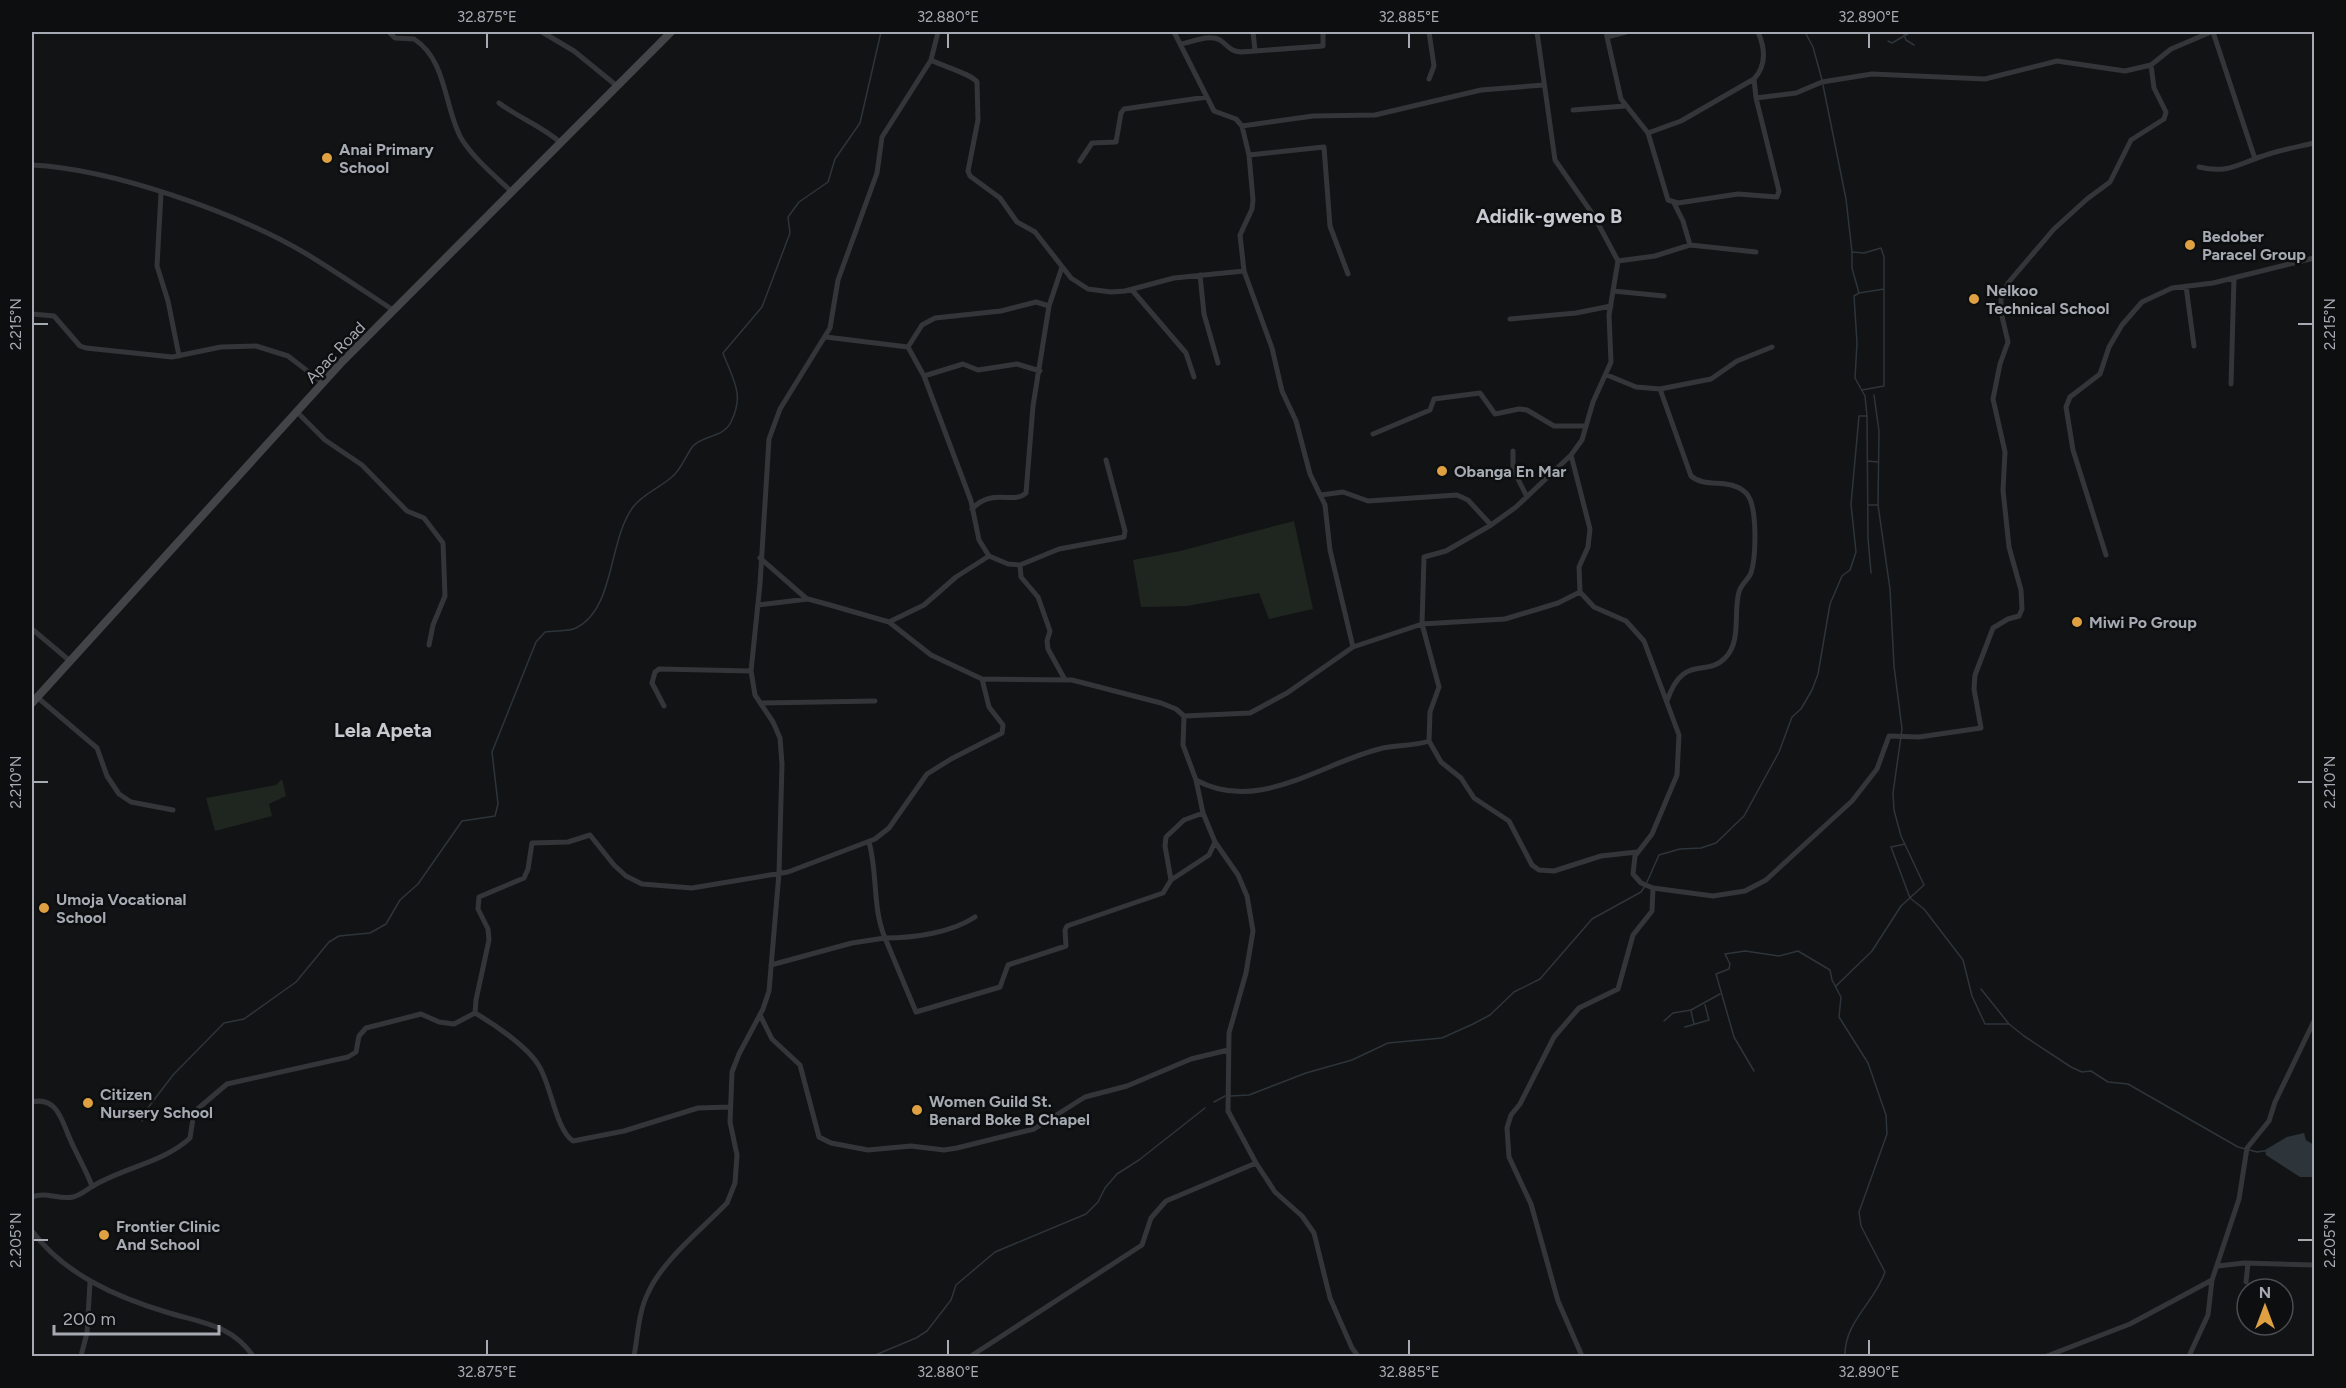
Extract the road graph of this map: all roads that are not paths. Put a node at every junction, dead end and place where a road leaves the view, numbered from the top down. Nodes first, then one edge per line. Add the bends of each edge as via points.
1 (389, 32) edge
2 (542, 32) edge
3 (671, 32) edge
4 (938, 32) edge
5 (1174, 32) edge
6 (1252, 32) edge
7 (1323, 32) edge
8 (1429, 32) edge
9 (1537, 32) edge
10 (1626, 32) edge
11 (1758, 32) edge
12 (2212, 32) edge
13 (1606, 34) edge
14 (1181, 45) junction
15 (1256, 50) junction
16 (931, 60) junction
17 (2151, 65) junction
18 (1429, 79) dead end
19 (1754, 80) junction
20 (1544, 85) junction
21 (617, 86) junction
22 (1207, 97) junction
23 (1756, 98) junction
24 (499, 103) dead end
25 (1625, 106) junction
26 (1573, 110) dead end
27 (1242, 126) junction
28 (1648, 133) junction
29 (561, 143) junction
30 (2314, 143) edge
31 (1249, 155) junction
32 (2255, 159) junction
33 (1080, 161) dead end
34 (32, 165) edge
35 (2199, 167) dead end
36 (512, 192) junction
37 (161, 193) junction
38 (1674, 203) junction
39 (1690, 245) junction
40 (1756, 252) dead end
41 (2314, 258) edge
42 (1618, 261) junction
43 (1062, 267) junction
44 (1244, 271) junction
45 (1348, 274) dead end
46 (1200, 275) junction
47 (2234, 278) junction
48 (2186, 286) junction
49 (1132, 290) junction
50 (1613, 291) junction
51 (1664, 296) dead end
52 (1049, 306) junction
53 (1611, 306) junction
54 (393, 310) junction
55 (32, 314) edge
56 (1510, 319) dead end
57 (826, 337) junction
58 (2194, 346) dead end
59 (908, 347) junction
60 (1772, 347) dead end
61 (179, 356) junction
62 (1218, 363) dead end
63 (1040, 371) junction
64 (1607, 375) junction
65 (924, 376) junction
66 (1194, 377) dead end
67 (323, 383) junction
68 (2231, 384) dead end
69 (1660, 388) junction
70 (297, 412) junction
71 (1586, 426) junction
72 (1372, 434) dead end
73 (1513, 452) dead end
74 (1571, 456) junction
75 (1106, 460) dead end
76 (1321, 495) junction
77 (1527, 497) junction
78 (972, 509) junction
79 (1491, 525) junction
80 (2106, 555) dead end
81 (989, 556) junction
82 (760, 558) junction
83 (1020, 566) junction
84 (1580, 592) junction
85 (808, 599) junction
86 (758, 605) junction
87 (889, 622) junction
88 (1422, 624) junction
89 (32, 629) edge
90 (429, 645) dead end
91 (1353, 647) junction
92 (70, 661) junction
93 (751, 671) junction
94 (1064, 678) junction
95 (982, 679) junction
96 (34, 700) edge
97 (875, 701) dead end
98 (760, 703) junction
99 (1666, 703) junction
100 (664, 706) dead end
101 (1184, 716) junction
102 (1429, 741) junction
103 (1196, 780) junction
104 (173, 810) dead end
105 (1203, 813) junction
106 (869, 842) junction
107 (1215, 842) junction
108 (1637, 852) junction
109 (778, 873) junction
110 (1171, 880) junction
111 (1653, 888) junction
112 (975, 916) dead end
113 (885, 938) junction
114 (771, 965) junction
115 (476, 1013) junction
116 (760, 1015) junction
117 (2314, 1021) edge
118 (1228, 1050) junction
119 (32, 1102) edge
120 (730, 1107) junction
121 (1256, 1163) junction
122 (92, 1186) junction
123 (32, 1197) edge
124 (32, 1231) edge
125 (2248, 1263) junction
126 (2314, 1265) edge
127 (2218, 1266) junction
128 (2247, 1277) edge
129 (2212, 1280) junction
130 (90, 1282) junction
131 (81, 1356) edge
132 (253, 1356) edge
133 (634, 1356) edge
134 (971, 1356) edge
135 (1358, 1356) edge
136 (1582, 1356) edge
137 (2047, 1356) edge
138 (2189, 1356) edge

1 - 36 street via 395,38 414,39 425,49 441,78 460,137
2 - 21 street via 574,51
3 - 21 main road, Apac Road
4 - 16 street
5 - 14 street
6 - 15 street
7 - 15 street via 1323,46
8 - 18 street via 1434,66
9 - 20 street
10 - 13 street
11 - 19 street via 1764,57
12 - 17 street via 2171,49
12 - 32 street
13 - 25 street
14 - 15 street via 1211,38 1230,50
14 - 22 street
16 - 43 street via 974,77 977,82 979,108 970,176 1000,198 1017,222 1035,232
16 - 57 street via 882,137 877,173 838,280
17 - 23 street via 2114,71 2057,61 1985,79 1872,74 1822,82 1797,93
17 - 111 street via 2154,88 2166,112 2164,118 2131,140 2110,182 2054,229 2008,283 2001,299 2008,342 1993,399 2005,452 2003,490 2009,547 2022,609 2019,616 1994,628 1975,675 1981,728 1889,736 1877,769 1852,801 1766,880 1751,889 1713,896
19 - 23 street
19 - 28 street via 1681,121
20 - 27 street via 1480,90 1375,115 1313,116
20 - 42 street via 1555,160 1594,216
21 - 29 main road, Apac Road
22 - 27 street via 1216,113 1236,119
22 - 33 street via 1124,109 1116,142 1092,143
23 - 38 street via 1778,195 1772,198 1738,194
24 - 29 street via 537,123
25 - 26 street
25 - 28 street
27 - 31 street
28 - 38 street via 1668,200
29 - 36 main road, Apac Road
30 - 32 street
31 - 44 street via 1253,206 1240,235
31 - 45 street via 1324,147 1330,226
32 - 35 street via 2236,168
34 - 37 street via 112,178
36 - 54 main road, Apac Road
37 - 54 street via 222,215 303,252
37 - 61 street via 157,270
38 - 39 street
39 - 40 street
39 - 42 street via 1655,256
41 - 47 street
42 - 50 street
43 - 49 street via 1088,289
43 - 52 street
44 - 46 street
44 - 76 street via 1272,348 1282,391 1296,421 1310,474
46 - 49 street via 1154,282
46 - 62 street via 1207,326
47 - 48 street
47 - 68 street
48 - 58 street
48 - 80 street via 2142,302 2122,325 2100,374 2082,385 2067,402 2077,464
49 - 66 street via 1186,353
50 - 51 street
50 - 53 street
52 - 59 street via 1036,302 1001,311 935,318 922,325
52 - 63 street
53 - 56 street
53 - 64 street via 1612,355
54 - 67 main road, Apac Road
55 - 61 street via 54,316 86,348
57 - 59 street
57 - 82 street via 773,422 766,453
59 - 65 street
60 - 69 street via 1737,361 1711,380
61 - 67 street via 220,346 256,346 288,356
63 - 65 street via 1017,364 984,369 963,364
63 - 78 street via 1026,493 990,497
64 - 69 street via 1636,387
64 - 71 street
65 - 78 street
67 - 70 main road, Apac Road
69 - 99 street via 1691,476 1744,491 1752,504 1754,520 1751,572 1739,591 1737,626 1729,653 1719,662 1683,674
70 - 90 street via 308,425 362,465 407,511 424,518 443,543 445,596
70 - 92 main road, Apac Road
71 - 72 street via 1554,426 1519,408 1495,414 1484,396 1475,392 1434,399 1430,410
71 - 74 street
73 - 77 street via 1513,469
74 - 77 street
74 - 84 street via 1590,529 1588,548 1579,567
75 - 83 street via 1124,537 1059,549
76 - 79 street via 1343,492 1368,501 1457,495 1468,500
76 - 91 street
77 - 79 street
78 - 81 street via 979,540
79 - 88 street via 1446,551 1424,557
81 - 83 street
81 - 87 street via 956,577 924,605
82 - 85 street
82 - 86 street
83 - 94 street via 1021,577 1038,597 1050,631 1048,649
84 - 88 street via 1505,619
84 - 99 street via 1593,607 1626,621 1641,637 1657,669
85 - 86 street
85 - 87 street
86 - 93 street
87 - 95 street via 932,654
88 - 91 street
88 - 102 street via 1439,687 1430,712
89 - 92 street
91 - 101 street via 1287,693 1250,713
92 - 96 main road, Apac Road
93 - 98 street
93 - 100 street via 659,669 652,683
94 - 95 street
94 - 101 street via 1150,699
95 - 106 street via 989,707 1003,725 1003,731 927,774 889,828
96 - 104 street via 97,748 107,776 119,794 131,802
97 - 98 street
98 - 109 street via 773,722 782,754
99 - 108 street via 1679,735 1678,774 1652,834
101 - 103 street via 1183,745
102 - 103 street via 1380,748 1267,789 1224,791
102 - 108 street via 1437,756 1461,778 1474,798 1509,821 1539,870 1554,871 1601,856
103 - 105 street
105 - 107 street
105 - 110 street via 1184,820 1166,837
106 - 109 street via 809,867
106 - 113 street via 878,916
107 - 110 street via 1203,860
107 - 118 street via 1247,896 1253,931 1245,980 1230,1025
108 - 111 street via 1633,874
109 - 114 street
109 - 115 street via 692,888 656,887 626,876 590,835 568,842 532,843 524,878 479,897 478,909 488,928 489,940
110 - 113 street via 1163,893 1067,926 1066,946 1008,965 1000,987 916,1012
111 - 136 street via 1651,914 1633,935 1618,989 1579,1008 1554,1037 1507,1128 1509,1157 1531,1204 1558,1301
112 - 113 street via 927,933
113 - 114 street
114 - 116 street via 769,990
115 - 120 street via 537,1062 564,1130 573,1141 624,1131 698,1108
115 - 122 street via 453,1024 421,1014 366,1028 353,1055 221,1086 194,1112 192,1131 185,1143
116 - 118 street via 772,1039 800,1065 819,1137 868,1150 911,1146 944,1149 1023,1132 1080,1100 1127,1086 1191,1059
116 - 120 street via 732,1072
117 - 127 street via 2269,1120 2247,1148 2239,1199
118 - 121 street via 1228,1111
119 - 122 street via 45,1101 60,1115
120 - 133 street via 737,1155 733,1191 727,1203 671,1261 649,1291
121 - 134 street via 1166,1201 1151,1218 1142,1245
121 - 135 street via 1275,1192 1302,1216 1314,1233 1330,1298
122 - 123 street via 73,1197 42,1193
124 - 130 street via 53,1254
125 - 126 street
125 - 127 street
125 - 128 street
127 - 129 street
129 - 137 street via 2130,1324
129 - 138 street via 2208,1316
130 - 131 street via 87,1333
130 - 132 street via 149,1306 222,1327

